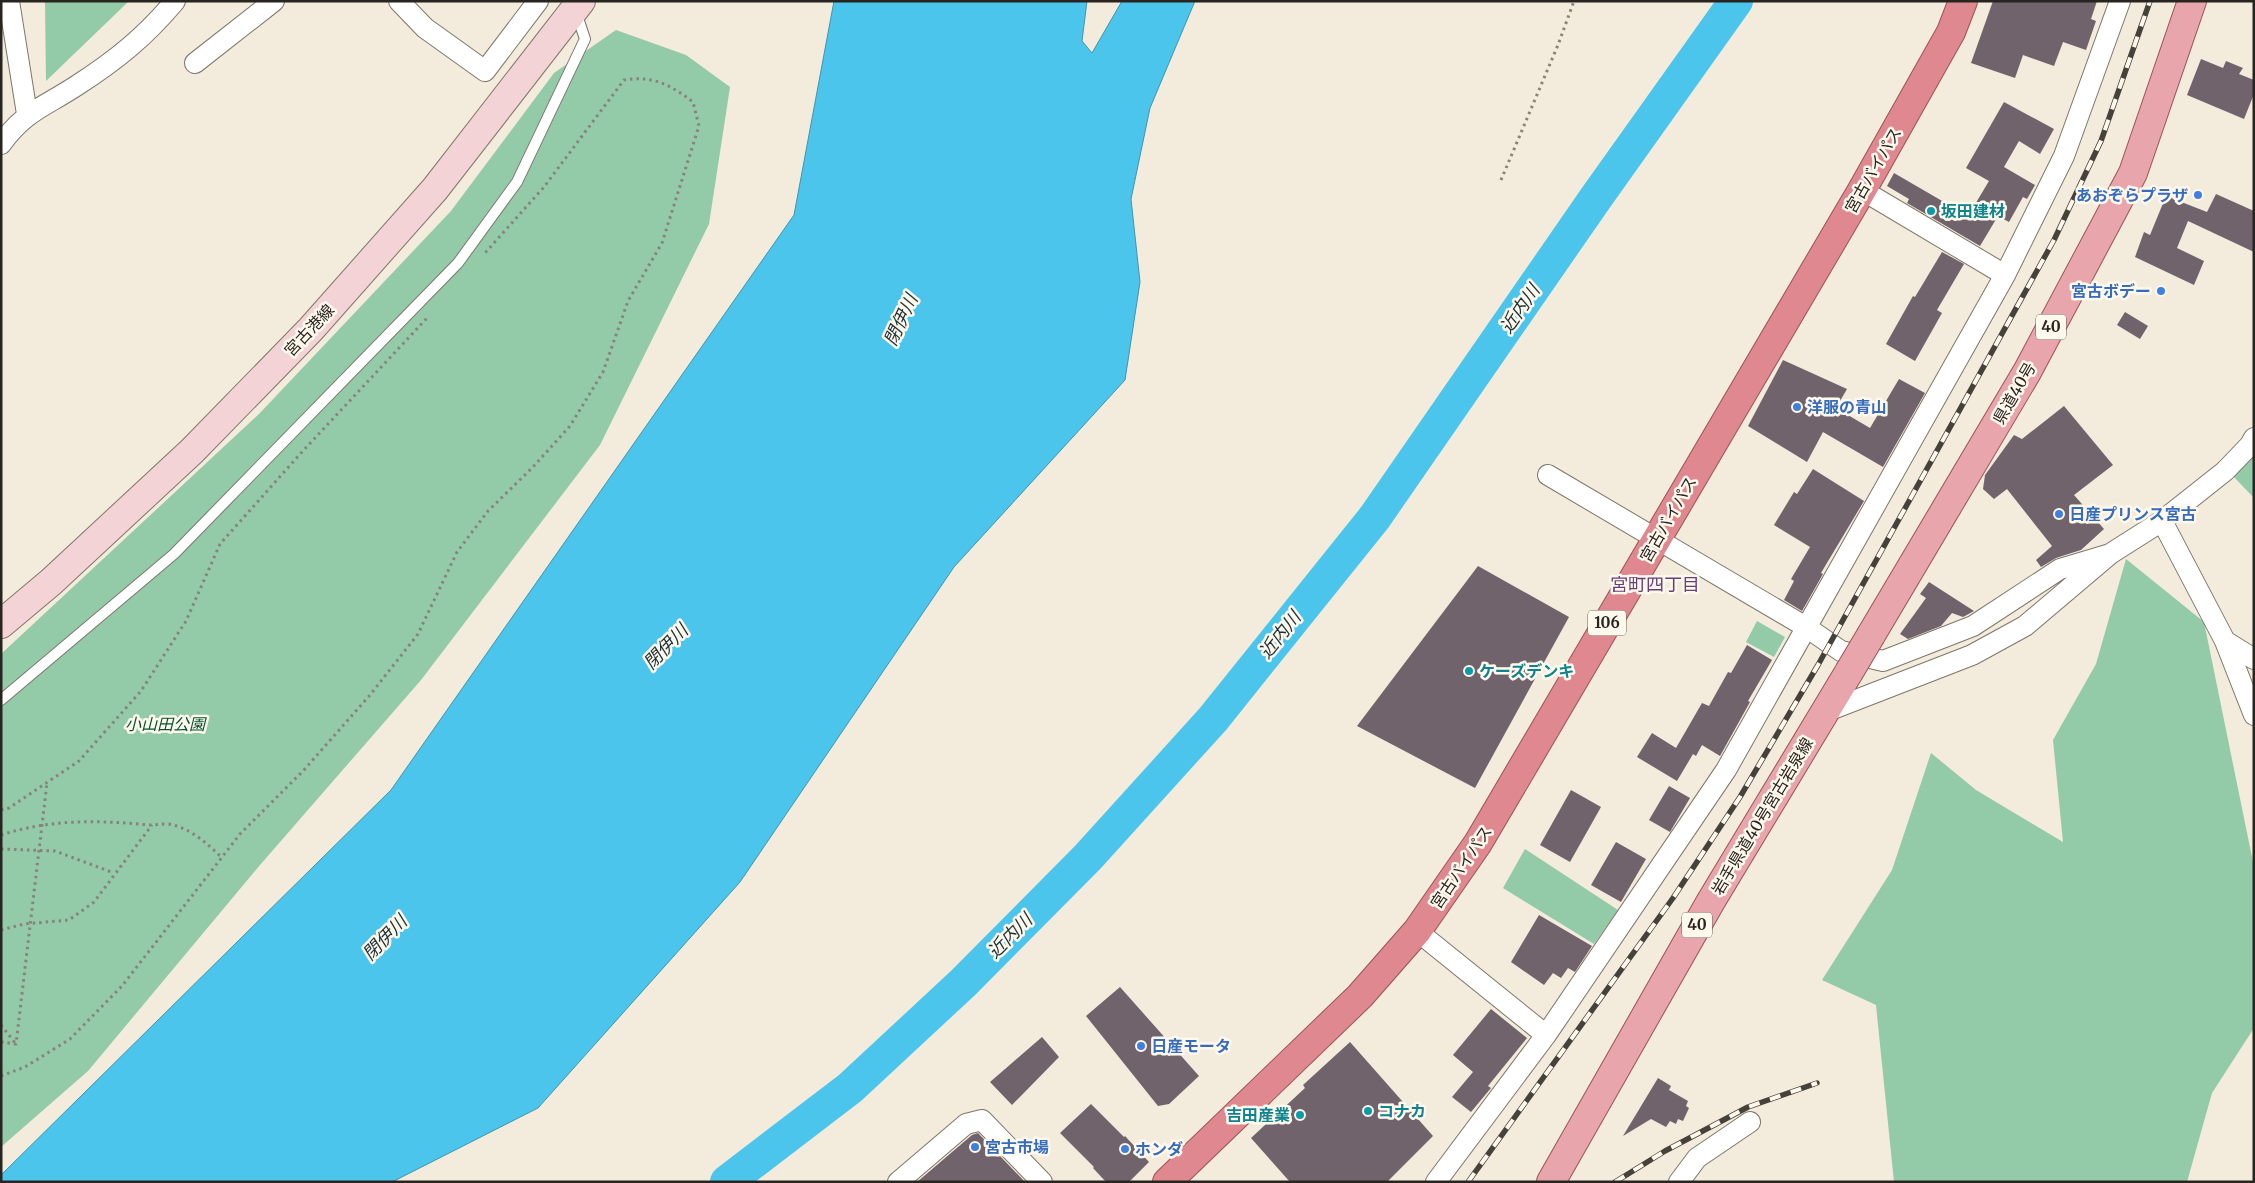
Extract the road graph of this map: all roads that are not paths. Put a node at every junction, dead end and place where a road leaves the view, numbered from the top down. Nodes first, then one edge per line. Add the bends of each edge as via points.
1 (9, 1) edge
2 (174, 1) edge
3 (274, 1) edge
4 (399, 1) edge
5 (538, 1) edge
6 (1963, 1) edge
7 (2120, 1) edge
8 (2192, 1) edge
9 (578, 5) edge
10 (196, 63) dead end
11 (27, 114) junction
12 (1, 144) edge
13 (1862, 190) junction
14 (2005, 275) junction
15 (2254, 438) edge
16 (1548, 475) dead end
17 (2162, 521) junction
18 (1655, 540) junction
19 (2110, 554) junction
20 (1, 624) edge
21 (1806, 627) junction
22 (1871, 634) joint
23 (2225, 641) junction
24 (2254, 659) edge
25 (1, 700) edge
26 (1825, 712) junction
27 (2254, 715) edge
28 (1417, 931) junction
29 (1546, 1035) junction
30 (1750, 1122) dead end
31 (898, 1182) edge
32 (1042, 1182) edge
33 (1167, 1182) edge
34 (1436, 1182) edge
35 (1551, 1182) edge
36 (1679, 1182) edge

1 - 11 street
2 - 11 street via 127,51 75,87
3 - 10 street
4 - 5 street via 425,28 485,71
6 - 13 highway, 宮古バイパス / 106 via 1951,32
7 - 14 street via 2064,156
8 - 22 main road, 県道40号 / 40 via 2133,173 2027,372
9 - 20 main road, 宮古港線 via 435,189 311,328 192,451
9 - 25 lane via 585,40 517,182 458,263 174,554
11 - 12 street
13 - 14 street
13 - 18 highway, 宮古バイパス / 106
14 - 21 street
15 - 17 street via 2225,472
16 - 18 street
17 - 19 street
17 - 23 street
18 - 21 street
18 - 28 highway, 宮古バイパス / 106 via 1478,843
19 - 21 street via 2060,569 1973,626 1883,661 1841,651
19 - 26 street via 2026,626 1972,655
21 - 29 street via 1726,770
22 - 26 main road, 岩手県道40号宮古岩泉線 / 40, bridge
23 - 24 street
23 - 27 street
26 - 35 main road, 岩手県道40号宮古岩泉線 / 40 via 1711,901
28 - 29 street
28 - 33 highway, 宮古バイパス / 106 via 1360,996
29 - 34 street
30 - 36 street via 1697,1158
31 - 32 street via 966,1124 982,1120

